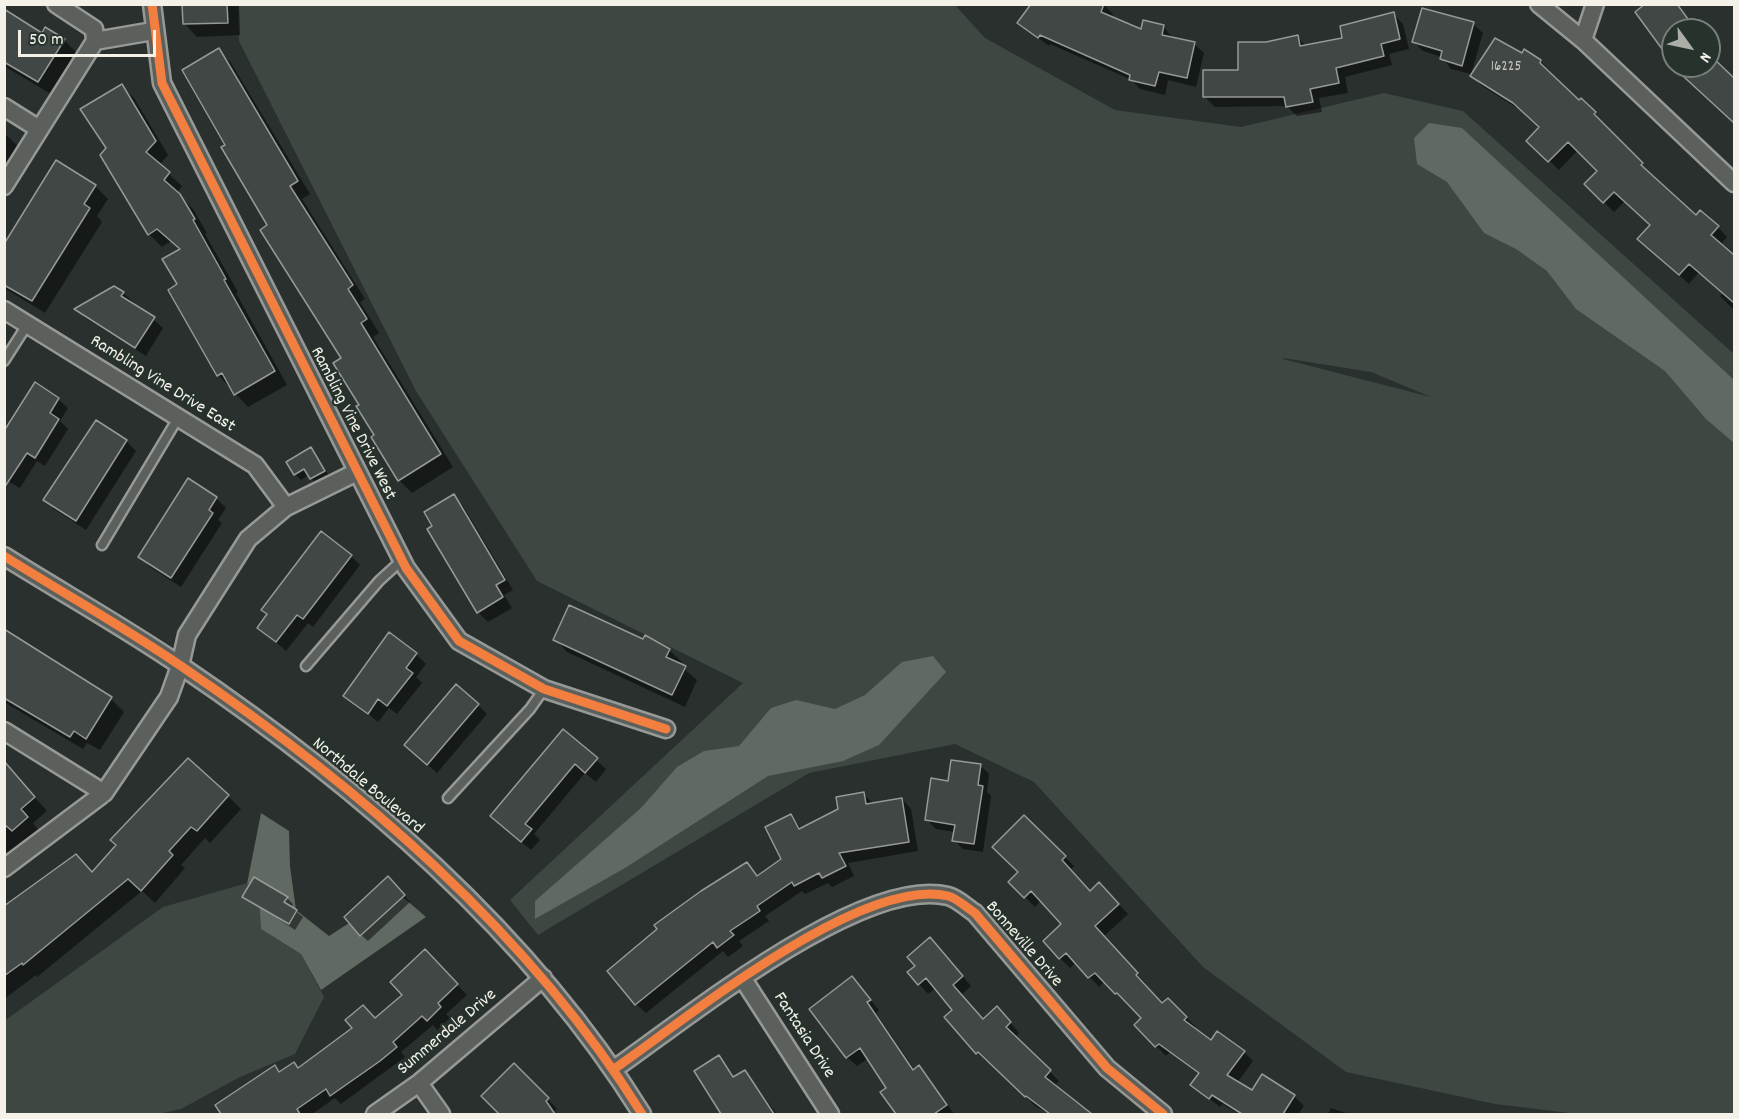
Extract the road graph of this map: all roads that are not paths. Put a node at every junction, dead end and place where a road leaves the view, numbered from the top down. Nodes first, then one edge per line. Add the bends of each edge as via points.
1 (56, 4) edge
2 (152, 4) edge
3 (1539, 4) edge
4 (1595, 4) edge
5 (153, 31) junction
6 (1583, 40) junction
7 (95, 41) junction
8 (4, 107) edge
9 (39, 129) junction
10 (1734, 183) edge
11 (4, 186) edge
12 (4, 310) edge
13 (27, 325) junction
14 (4, 361) edge
15 (178, 418) junction
16 (357, 472) junction
17 (285, 507) junction
18 (102, 545) dead end
19 (4, 556) edge
20 (402, 560) junction
21 (180, 666) junction
22 (306, 666) dead end
23 (544, 689) junction
24 (666, 729) dead end
25 (4, 731) edge
26 (104, 793) junction
27 (448, 798) dead end
28 (4, 868) edge
29 (543, 978) junction
30 (743, 979) junction
31 (614, 1069) junction
32 (419, 1083) junction
33 (375, 1114) edge
34 (441, 1114) edge
35 (642, 1114) edge
36 (830, 1114) edge
37 (1163, 1114) edge

1 - 7 street via 94,29
2 - 5 street, Rambling Vine Drive West
3 - 6 street
4 - 6 street
5 - 7 street
5 - 16 street, Rambling Vine Drive West via 162,83
6 - 10 street
7 - 9 street
8 - 9 street
9 - 11 street
12 - 13 street, Rambling Vine Drive East
13 - 14 lane
13 - 15 street, Rambling Vine Drive East
15 - 17 street, Rambling Vine Drive East via 255,465
15 - 18 lane
16 - 17 street
16 - 20 street, Rambling Vine Drive West
17 - 21 street via 248,539 187,635
19 - 21 street, Northdale Boulevard
20 - 22 lane
20 - 23 street, Rambling Vine Drive West via 459,641
21 - 26 street via 169,697
21 - 29 street, Northdale Boulevard via 297,749 427,860
23 - 24 street, Rambling Vine Drive West
23 - 27 lane
25 - 26 street
26 - 28 street
29 - 31 street, Northdale Boulevard
29 - 32 street, Summerdale Drive
30 - 31 street, Bonneville Drive
30 - 36 street, Fantasia Drive
30 - 37 street, Bonneville Drive via 802,938 854,912 918,893 950,896 975,913 1107,1068
31 - 35 street, Northdale Boulevard
32 - 33 street, Summerdale Drive
32 - 34 street

